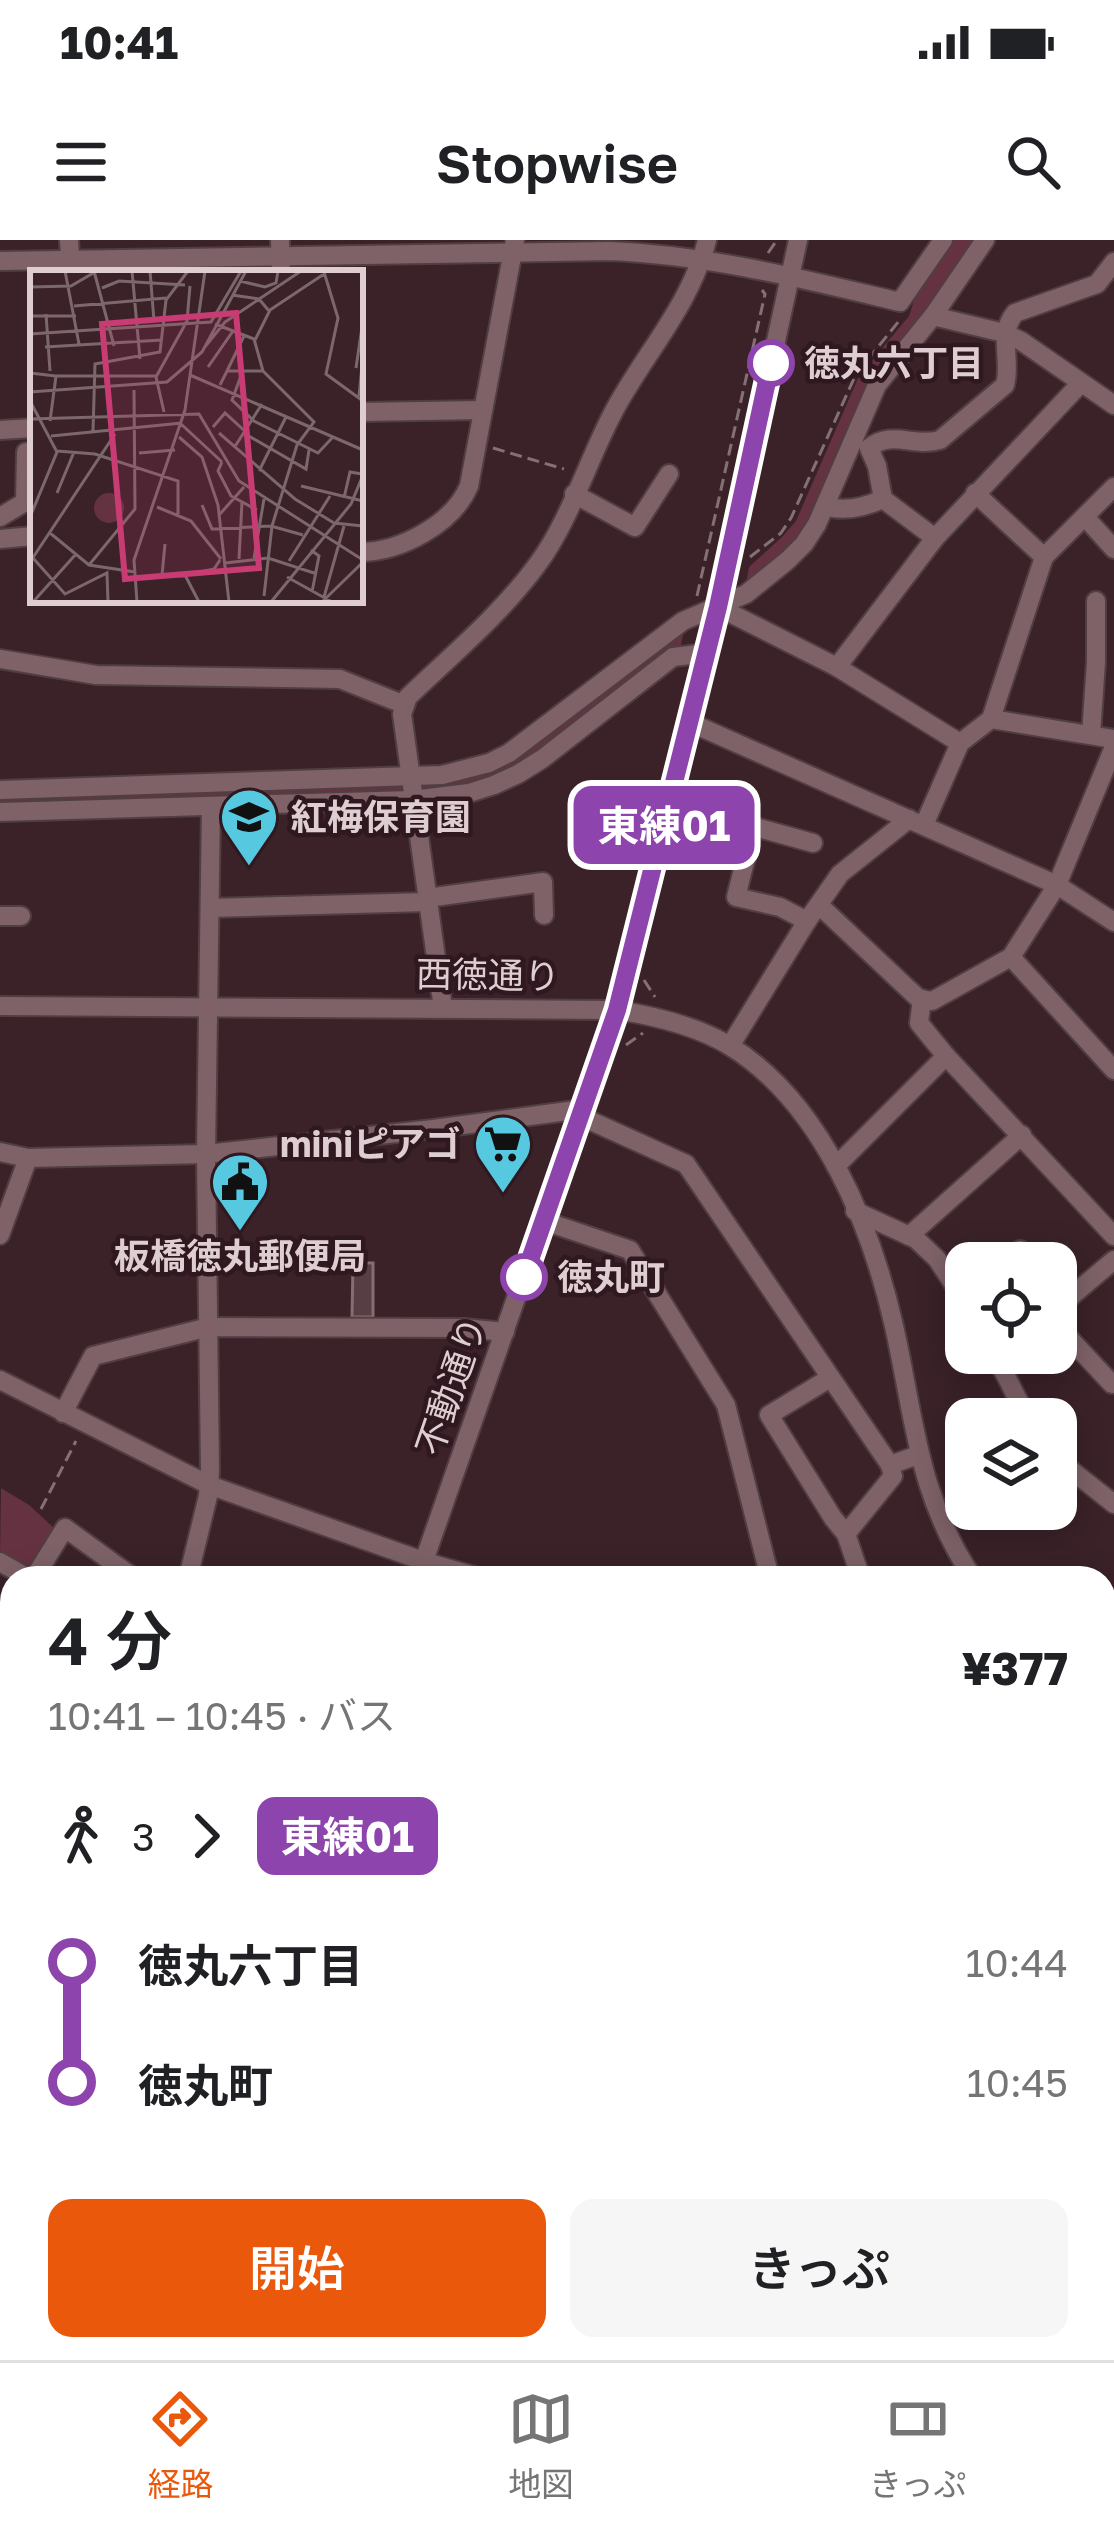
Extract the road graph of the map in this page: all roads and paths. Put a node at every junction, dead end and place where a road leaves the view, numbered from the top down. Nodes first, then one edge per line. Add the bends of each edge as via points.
1 (777, 240) edge
2 (798, 240) edge
3 (943, 240) edge
4 (986, 240) edge
5 (514, 246) edge
6 (431, 247) edge
7 (705, 249) edge
8 (280, 256) edge
9 (765, 257) dead end
10 (70, 258) edge
11 (0, 261) edge
12 (1114, 262) edge
13 (790, 276) junction
14 (759, 285) dead end
15 (902, 308) junction
16 (933, 316) junction
17 (1004, 333) junction
18 (1082, 383) junction
19 (1114, 405) edge
20 (483, 410) junction
21 (363, 412) edge
22 (0, 430) edge
23 (28, 436) edge
24 (477, 442) junction
25 (861, 444) junction
26 (556, 466) dead end
27 (669, 474) dead end
28 (1114, 487) edge
29 (975, 493) junction
30 (574, 494) junction
31 (883, 499) junction
32 (825, 506) junction
33 (0, 517) edge
34 (1085, 517) junction
35 (30, 536) edge
36 (935, 538) junction
37 (0, 539) edge
38 (1114, 548) edge
39 (363, 552) edge
40 (1044, 557) junction
41 (748, 558) dead end
42 (697, 599) dead end
43 (1096, 601) dead end
44 (718, 607) junction
45 (706, 653) junction
46 (0, 659) edge
47 (837, 667) junction
48 (405, 705) junction
49 (991, 719) junction
50 (689, 722) junction
51 (1091, 735) junction
52 (960, 743) junction
53 (1114, 743) edge
54 (409, 776) junction
55 (0, 790) edge
56 (412, 800) junction
57 (669, 803) junction
58 (211, 806) junction
59 (0, 812) edge
60 (916, 822) junction
61 (754, 826) junction
62 (813, 842) dead end
63 (1057, 885) junction
64 (427, 900) junction
65 (210, 908) junction
66 (813, 913) junction
67 (544, 915) dead end
68 (1114, 922) edge
69 (1011, 957) junction
70 (643, 978) dead end
71 (656, 998) dead end
72 (922, 999) junction
73 (0, 1006) edge
74 (209, 1006) junction
75 (443, 1008) junction
76 (617, 1010) junction
77 (645, 1032) dead end
78 (625, 1045) dead end
79 (730, 1046) junction
80 (946, 1056) junction
81 (1114, 1070) edge
82 (582, 1113) junction
83 (1022, 1135) junction
84 (0, 1152) edge
85 (206, 1154) junction
86 (28, 1158) junction
87 (836, 1166) junction
88 (855, 1211) junction
89 (544, 1220) junction
90 (0, 1234) edge
91 (909, 1236) junction
92 (1114, 1237) edge
93 (1114, 1261) edge
94 (945, 1271) edge
95 (1077, 1288) edge
96 (209, 1327) junction
97 (505, 1332) junction
98 (1077, 1346) edge
99 (830, 1378) junction
100 (0, 1380) edge
101 (1112, 1384) edge
102 (63, 1413) junction
103 (84, 1424) junction
104 (918, 1455) junction
105 (890, 1465) junction
106 (1077, 1475) edge
107 (209, 1485) junction
108 (1114, 1504) edge
109 (41, 1509) dead end
110 (846, 1534) junction
111 (39, 1566) edge
112 (117, 1566) edge
113 (191, 1566) edge
114 (412, 1566) edge
115 (423, 1566) edge
116 (767, 1566) edge
117 (858, 1566) edge
118 (966, 1566) edge

1 - 9 path
2 - 13 street, 不動通り
3 - 15 street
4 - 16 street
5 - 6 street
5 - 7 street
5 - 20 street
6 - 8 street
7 - 13 street
7 - 30 street via 684,301 616,408
8 - 10 street
10 - 11 street
12 - 17 street via 1097,284 1016,313
13 - 15 street
13 - 44 street, 不動通り
14 - 42 path via 765,294
15 - 41 path via 856,374 791,518
16 - 17 street
16 - 25 street via 877,385
17 - 18 street
17 - 25 street via 1005,385 940,440
18 - 19 street
18 - 29 street
20 - 21 street
20 - 24 street
22 - 23 street
23 - 33 street via 25,502
24 - 26 path
24 - 39 street via 455,510 394,547
25 - 31 street via 877,466
25 - 32 street
27 - 30 street via 634,526
28 - 34 street
29 - 36 street
29 - 40 street
30 - 48 street via 537,566
31 - 32 street
31 - 36 street
32 - 44 street via 788,560
34 - 38 street
34 - 40 street
35 - 37 street
36 - 47 street
40 - 49 street
43 - 51 street
44 - 45 street, 不動通り
44 - 47 street
44 - 54 street via 682,621 509,753 465,771
45 - 50 street, 不動通り
45 - 56 street via 673,657 518,774 469,793
46 - 48 street via 96,675 340,679
47 - 52 street
48 - 54 street
49 - 51 street
49 - 52 street
50 - 57 street, 不動通り
50 - 60 street
51 - 53 street
52 - 60 street
53 - 63 street
54 - 55 street
54 - 56 street
56 - 58 street
56 - 64 street
57 - 61 street
57 - 76 street, 不動通り
58 - 59 street
58 - 65 street
60 - 63 street
60 - 66 street via 840,874
61 - 62 street
61 - 66 street via 736,897
63 - 68 street
63 - 69 street
64 - 65 street
64 - 67 street via 543,882
64 - 75 street
65 - 74 street
66 - 72 street
66 - 79 street
69 - 72 street
69 - 81 street
70 - 71 path
72 - 80 street via 919,1023
73 - 74 street, 西徳通り
74 - 75 street, 西徳通り
74 - 85 street
75 - 76 street, 西徳通り
76 - 79 street, 西徳通り
76 - 82 street, 不動通り
77 - 78 path
79 - 87 street, 西徳通り via 790,1099
80 - 83 street
80 - 87 street
82 - 85 street
82 - 89 street, 不動通り
82 - 99 street via 686,1163
83 - 91 street
83 - 92 street
84 - 86 street
85 - 86 street
85 - 96 street
86 - 90 street
87 - 88 street, 西徳通り
88 - 91 street
88 - 104 street, 西徳通り via 887,1300
89 - 97 street, 不動通り
89 - 116 street via 630,1250 726,1405
91 - 94 street
93 - 95 street
96 - 97 street
96 - 102 street via 93,1356
96 - 107 street
97 - 115 street, 不動通り
98 - 101 street
99 - 105 street
99 - 110 street via 769,1414
100 - 102 street
102 - 103 street
103 - 107 street
103 - 109 path
104 - 105 street
104 - 118 street, 西徳通り
105 - 110 street via 893,1476
106 - 108 street
107 - 113 street
107 - 114 street
110 - 117 street
111 - 112 street via 65,1528

